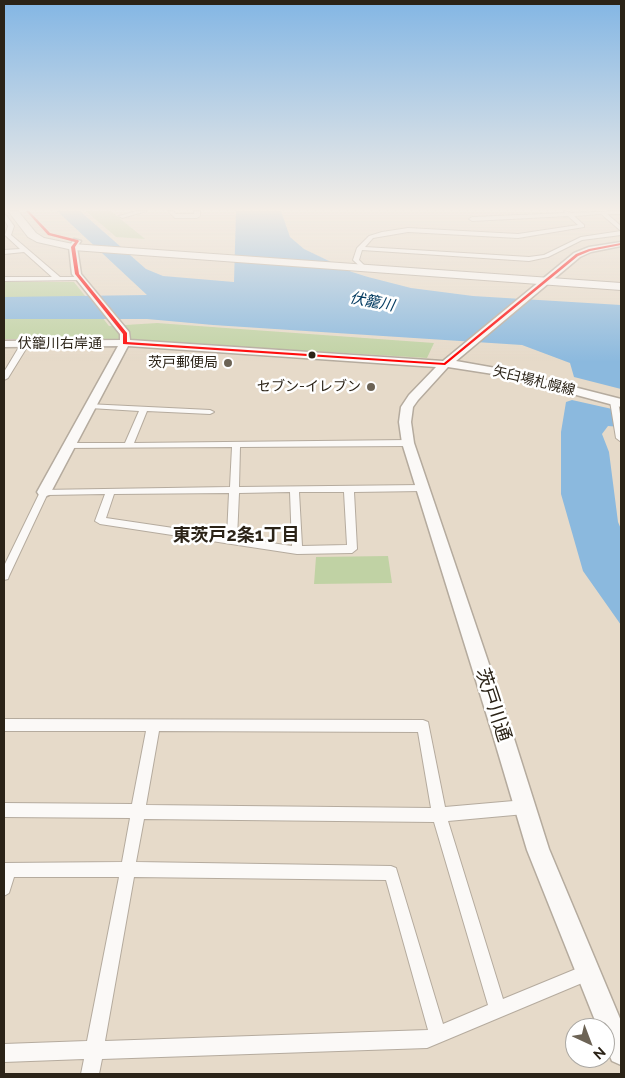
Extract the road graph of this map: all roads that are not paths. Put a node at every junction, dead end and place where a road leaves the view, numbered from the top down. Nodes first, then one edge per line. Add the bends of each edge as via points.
1 (38, 261) edge
2 (76, 261) edge
3 (301, 261) edge
4 (346, 261) edge
5 (361, 261) edge
6 (570, 261) edge
7 (361, 266) junction
8 (554, 273) junction
9 (4, 279) edge
10 (58, 279) junction
11 (621, 280) edge
12 (544, 281) junction
13 (83, 282) junction
14 (621, 288) edge
15 (125, 343) junction
16 (4, 344) edge
17 (25, 344) junction
18 (445, 364) junction
19 (4, 378) edge
20 (617, 403) edge
21 (90, 406) junction
22 (144, 408) junction
23 (210, 412) dead end
24 (619, 435) dead end
25 (408, 442) junction
26 (236, 444) junction
27 (68, 446) junction
28 (128, 446) junction
29 (349, 488) junction
30 (422, 488) junction
31 (294, 489) junction
32 (234, 490) junction
33 (44, 492) junction
34 (110, 492) junction
35 (232, 540) junction
36 (297, 550) junction
37 (4, 576) edge
38 (4, 725) edge
39 (154, 725) junction
40 (525, 807) junction
41 (4, 810) edge
42 (139, 811) junction
43 (439, 815) junction
44 (126, 869) junction
45 (6, 870) edge
46 (4, 888) edge
47 (589, 972) junction
48 (498, 1010) junction
49 (438, 1035) junction
50 (94, 1050) junction
51 (621, 1052) edge
52 (4, 1053) edge
53 (90, 1074) edge

1 - 10 street
2 - 13 main road via 74,266
3 - 7 highway
4 - 7 highway
5 - 7 street
6 - 8 main road, 茨戸川通
7 - 8 highway
7 - 12 highway
8 - 11 highway
8 - 12 main road, 茨戸川通
9 - 10 street
10 - 13 street
12 - 14 highway
12 - 18 main road, 茨戸川通
13 - 15 main road via 119,325 125,334
15 - 17 main road, 伏籠川右岸通
15 - 18 main road, 伏籠川右岸通
15 - 21 main road
16 - 17 main road, 伏籠川右岸通
17 - 19 street
18 - 20 main road, 矢臼場札幌線 via 507,373
18 - 25 main road, 茨戸川通 via 407,407
20 - 24 street
21 - 22 street
21 - 27 main road
22 - 23 street
22 - 28 street
25 - 26 street
25 - 30 main road, 茨戸川通
26 - 28 street
26 - 32 street
27 - 28 street
27 - 33 main road
29 - 30 street
29 - 31 street
29 - 36 street via 352,549
30 - 40 main road, 茨戸川通
31 - 32 street
31 - 36 street
32 - 34 street
32 - 35 street
33 - 34 street
33 - 37 street
34 - 35 street via 100,521
35 - 36 street
38 - 39 street
39 - 42 street
39 - 43 street via 423,726
40 - 43 street
40 - 47 main road, 茨戸川通 via 538,850
41 - 42 street
42 - 43 street
42 - 44 street
43 - 48 street
44 - 45 street
44 - 49 street via 391,873
44 - 50 street
45 - 46 street
47 - 48 street
47 - 51 main road, 茨戸川通
48 - 49 street
49 - 50 street via 428,1039
50 - 52 street
50 - 53 street

